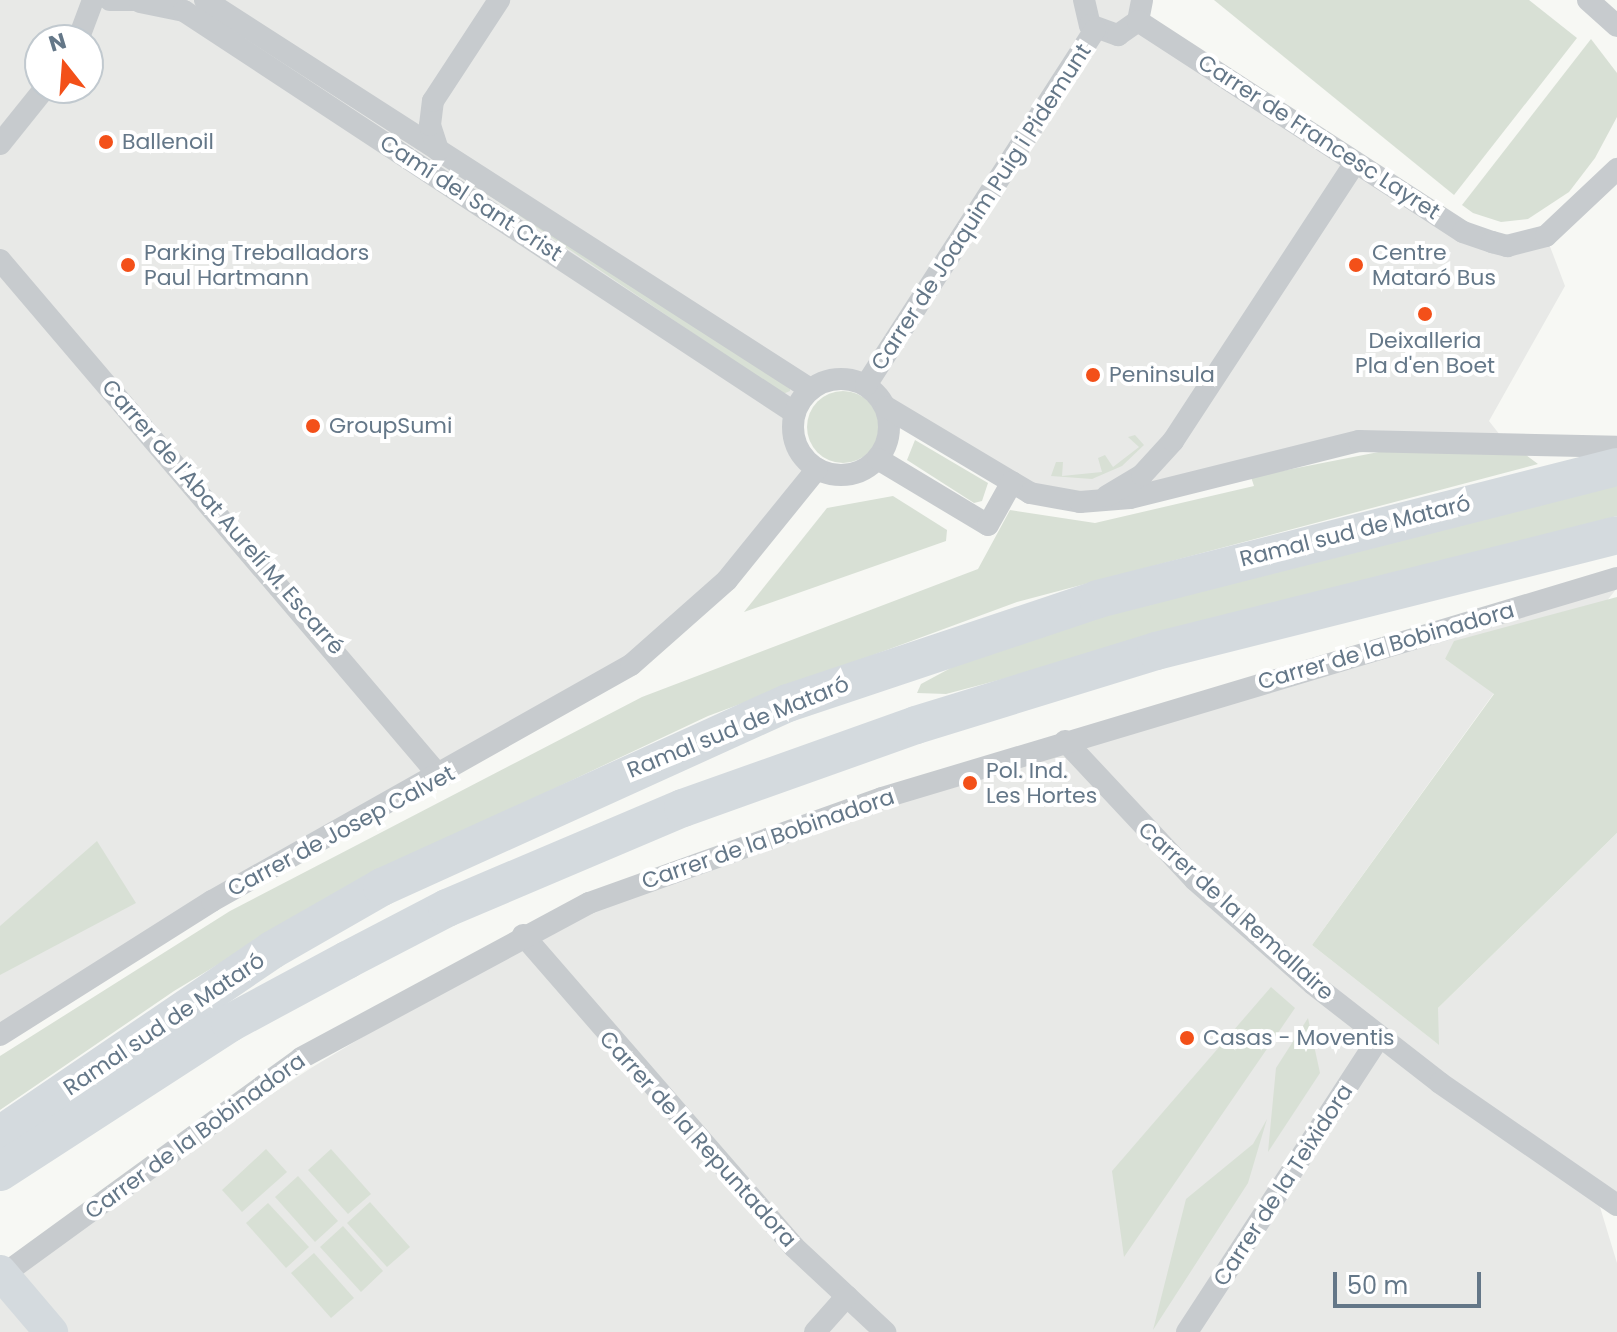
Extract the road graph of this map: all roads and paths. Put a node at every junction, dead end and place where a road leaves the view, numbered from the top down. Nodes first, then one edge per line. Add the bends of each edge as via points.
1 (93, 0) edge
2 (110, 0) edge
3 (205, 0) edge
4 (499, 0) edge
5 (1084, 0) edge
6 (1588, 0) edge
7 (143, 1) edge
8 (1140, 11) edge
9 (84, 24) edge
10 (1617, 26) edge
11 (1095, 29) junction
12 (433, 101) junction
13 (32, 104) edge
14 (390, 120) junction
15 (0, 144) edge
16 (438, 150) junction
17 (1355, 163) junction
18 (1617, 169) edge
19 (0, 260) edge
20 (866, 385) junction
21 (810, 389) junction
22 (886, 407) junction
23 (795, 413) junction
24 (1173, 441) junction
25 (1617, 447) edge
26 (878, 459) junction
27 (1617, 467) edge
28 (817, 469) junction
29 (1231, 470) junction
30 (1012, 482) junction
31 (1102, 498) junction
32 (1617, 535) edge
33 (1617, 578) edge
34 (1065, 741) junction
35 (441, 778) junction
36 (523, 935) junction
37 (0, 1035) edge
38 (1379, 1037) junction
39 (0, 1135) edge
40 (0, 1172) edge
41 (1617, 1205) edge
42 (1, 1283) edge
43 (847, 1296) junction
44 (21, 1332) edge
45 (51, 1332) edge
46 (815, 1332) edge
47 (885, 1332) edge
48 (1187, 1332) edge

1 - 9 street
2 - 7 street, Camí del Sant Crist
3 - 14 street, Camí del Sant Crist
4 - 12 street
5 - 11 street
6 - 10 street
7 - 23 street, Camí del Sant Crist via 184,11
8 - 11 street via 1118,35
8 - 17 street, Carrer de Francesc Layret
11 - 20 street, Carrer de Joaquim Puig i Pidemunt
12 - 14 street via 414,115
12 - 16 street via 430,125
13 - 15 street
14 - 16 street, Camí del Sant Crist
16 - 21 street, Camí del Sant Crist
17 - 18 street, Carrer de Francesc Layret via 1463,232 1507,246 1562,225
17 - 24 street
19 - 35 street, Carrer de l'Abat Aurelí M. Escarré
20 - 21 street via 834,378
20 - 22 street
21 - 23 street
22 - 26 street via 889,434
22 - 30 street
23 - 28 street via 798,448
24 - 29 street via 1169,458 1176,474
24 - 31 street via 1142,475
25 - 29 street via 1394,438
26 - 28 street via 856,473
26 - 30 street via 988,525
27 - 39 highway, Ramal sud de Mataró via 1098,599 774,709 382,887 272,950
28 - 35 street, Carrer de Josep Calvet via 765,538 679,625 580,699
29 - 31 street via 1130,498
30 - 31 street via 1054,500
32 - 40 highway via 1339,600 916,725 683,808 428,918 230,1023
33 - 34 street, Carrer de la Bobinadora
34 - 36 street, Carrer de la Bobinadora via 738,846
34 - 38 street, Carrer de la Remallaire via 1195,880
35 - 37 street, Carrer de Josep Calvet via 212,901
36 - 42 street, Carrer de la Bobinadora via 301,1058
36 - 43 street, Carrer de la Repuntadora via 637,1073
38 - 41 street, Carrer de la Remallaire
38 - 48 street, Carrer de la Teixidora
42 - 44 main road
42 - 45 main road
43 - 46 street
43 - 47 street, Carrer de la Repuntadora

